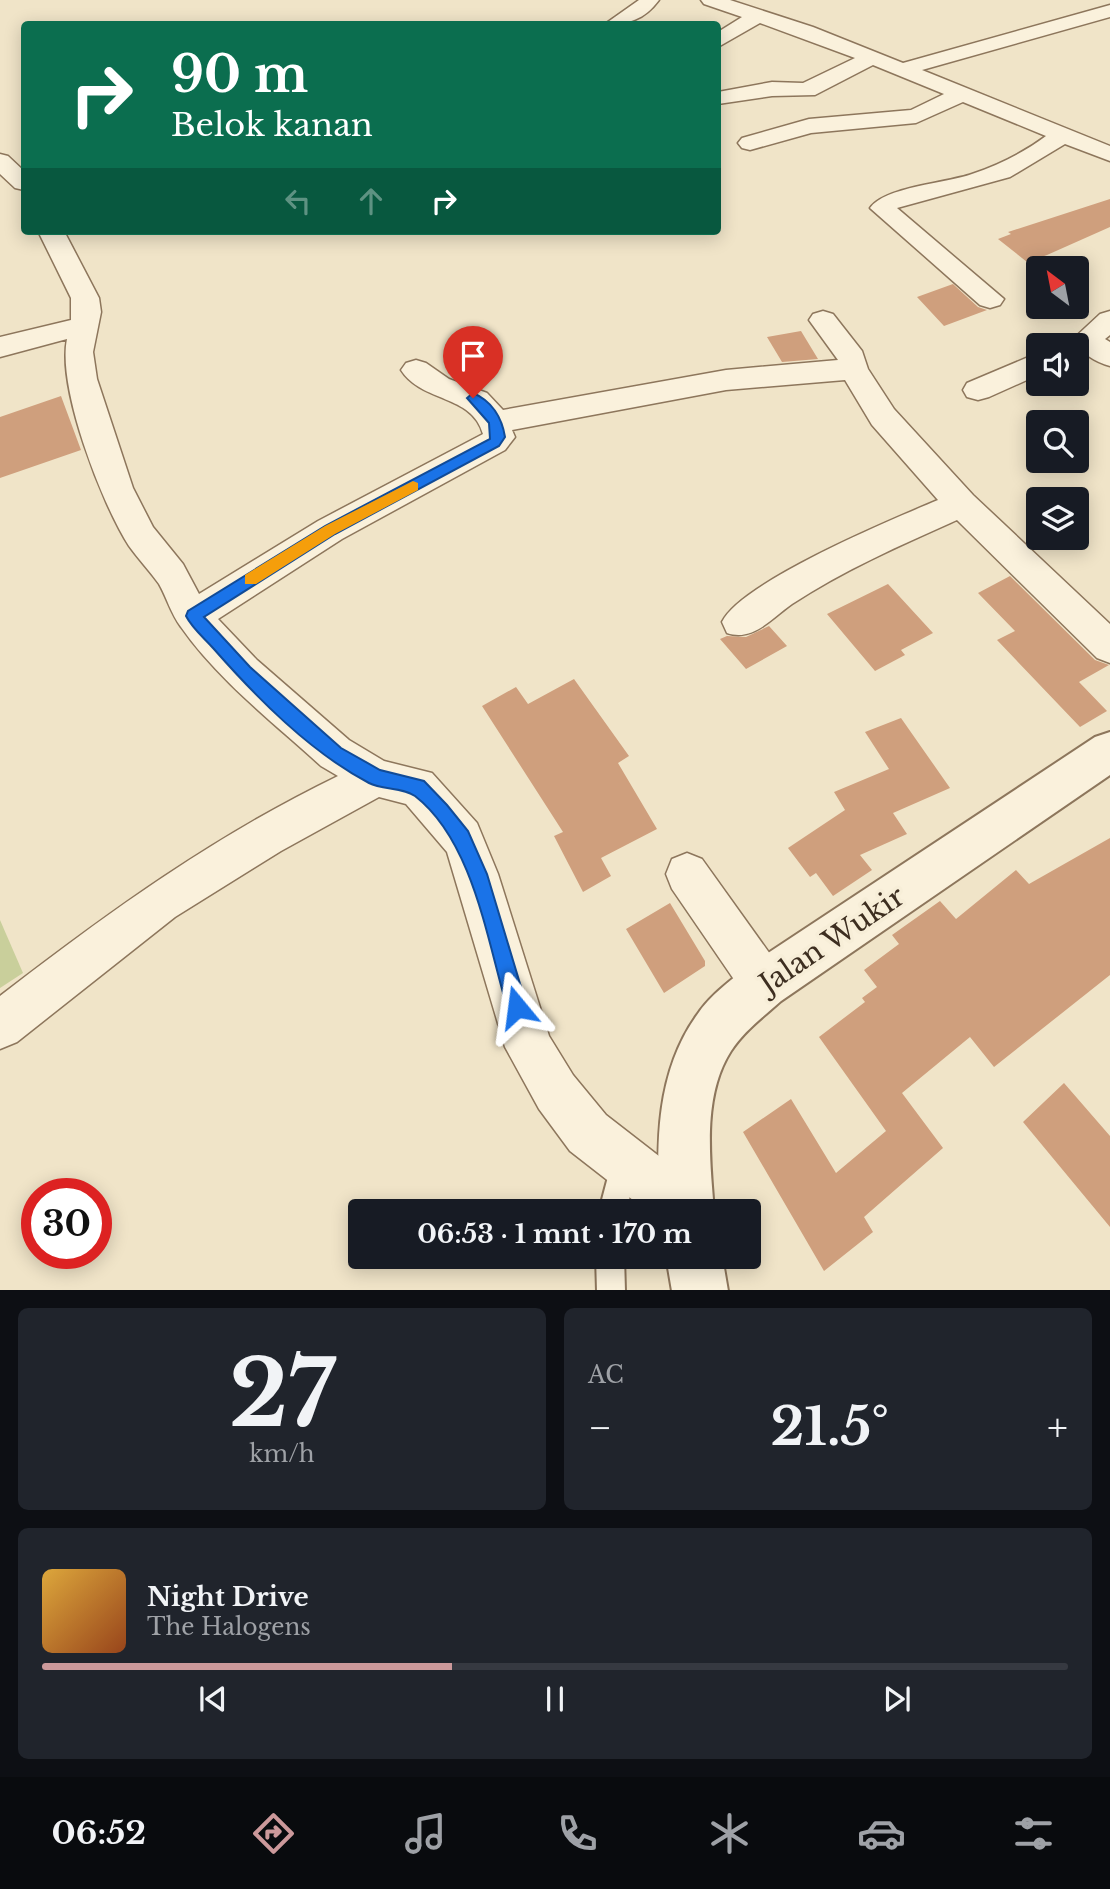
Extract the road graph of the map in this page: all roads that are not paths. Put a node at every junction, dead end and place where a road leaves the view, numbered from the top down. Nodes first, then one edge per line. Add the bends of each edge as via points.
1 (649, 0) edge
2 (723, 1) edge
3 (1110, 11) edge
4 (757, 16) junction
5 (620, 21) edge
6 (721, 39) edge
7 (873, 57) junction
8 (903, 69) junction
9 (962, 94) junction
10 (721, 98) edge
11 (1062, 135) junction
12 (750, 143) dead end
13 (1110, 154) edge
14 (0, 161) edge
15 (21, 180) edge
16 (53, 235) edge
17 (990, 299) dead end
18 (823, 320) dead end
19 (1110, 320) edge
20 (84, 327) junction
21 (1089, 336) edge
22 (1089, 346) edge
23 (0, 347) edge
24 (1110, 356) edge
25 (1026, 368) edge
26 (853, 369) junction
27 (416, 370) dead end
28 (978, 390) dead end
29 (496, 422) junction
30 (961, 504) junction
31 (193, 616) junction
32 (740, 622) dead end
33 (1110, 647) edge
34 (1110, 751) edge
35 (377, 778) junction
36 (687, 874) dead end
37 (764, 985) junction
38 (0, 1025) edge
39 (623, 1162) junction
40 (616, 1199) edge
41 (662, 1199) edge
42 (688, 1199) edge
43 (610, 1269) edge
44 (696, 1269) edge
45 (611, 1290) edge
46 (700, 1290) edge

1 - 5 street
2 - 4 street
3 - 8 street
4 - 6 street
4 - 7 street
7 - 8 street
7 - 10 street via 807,90 772,89
8 - 9 street
9 - 11 street
9 - 12 street via 916,116 809,126
11 - 13 street
11 - 17 street via 1036,157 1009,169 889,202 882,208
14 - 15 street
16 - 20 street via 85,298
18 - 26 street via 852,358
19 - 21 street
20 - 23 street
20 - 31 street via 79,352 82,379 103,452 141,536 171,574
22 - 24 street
25 - 28 street
26 - 29 street via 726,380
26 - 30 street via 883,417
27 - 29 street via 429,381 473,398
29 - 31 street via 499,437 487,447 330,530
30 - 32 street via 865,546
30 - 33 street
31 - 35 street via 244,672 335,753
34 - 37 street, Jalan Wukir
35 - 38 street via 259,840 159,903
35 - 39 street via 418,787 462,838 529,1047 588,1133
36 - 37 street
37 - 42 street, Jalan Wukir via 729,1014 699,1058 685,1110
39 - 40 lane
39 - 41 street
43 - 45 lane
44 - 46 street, Jalan Wukir

